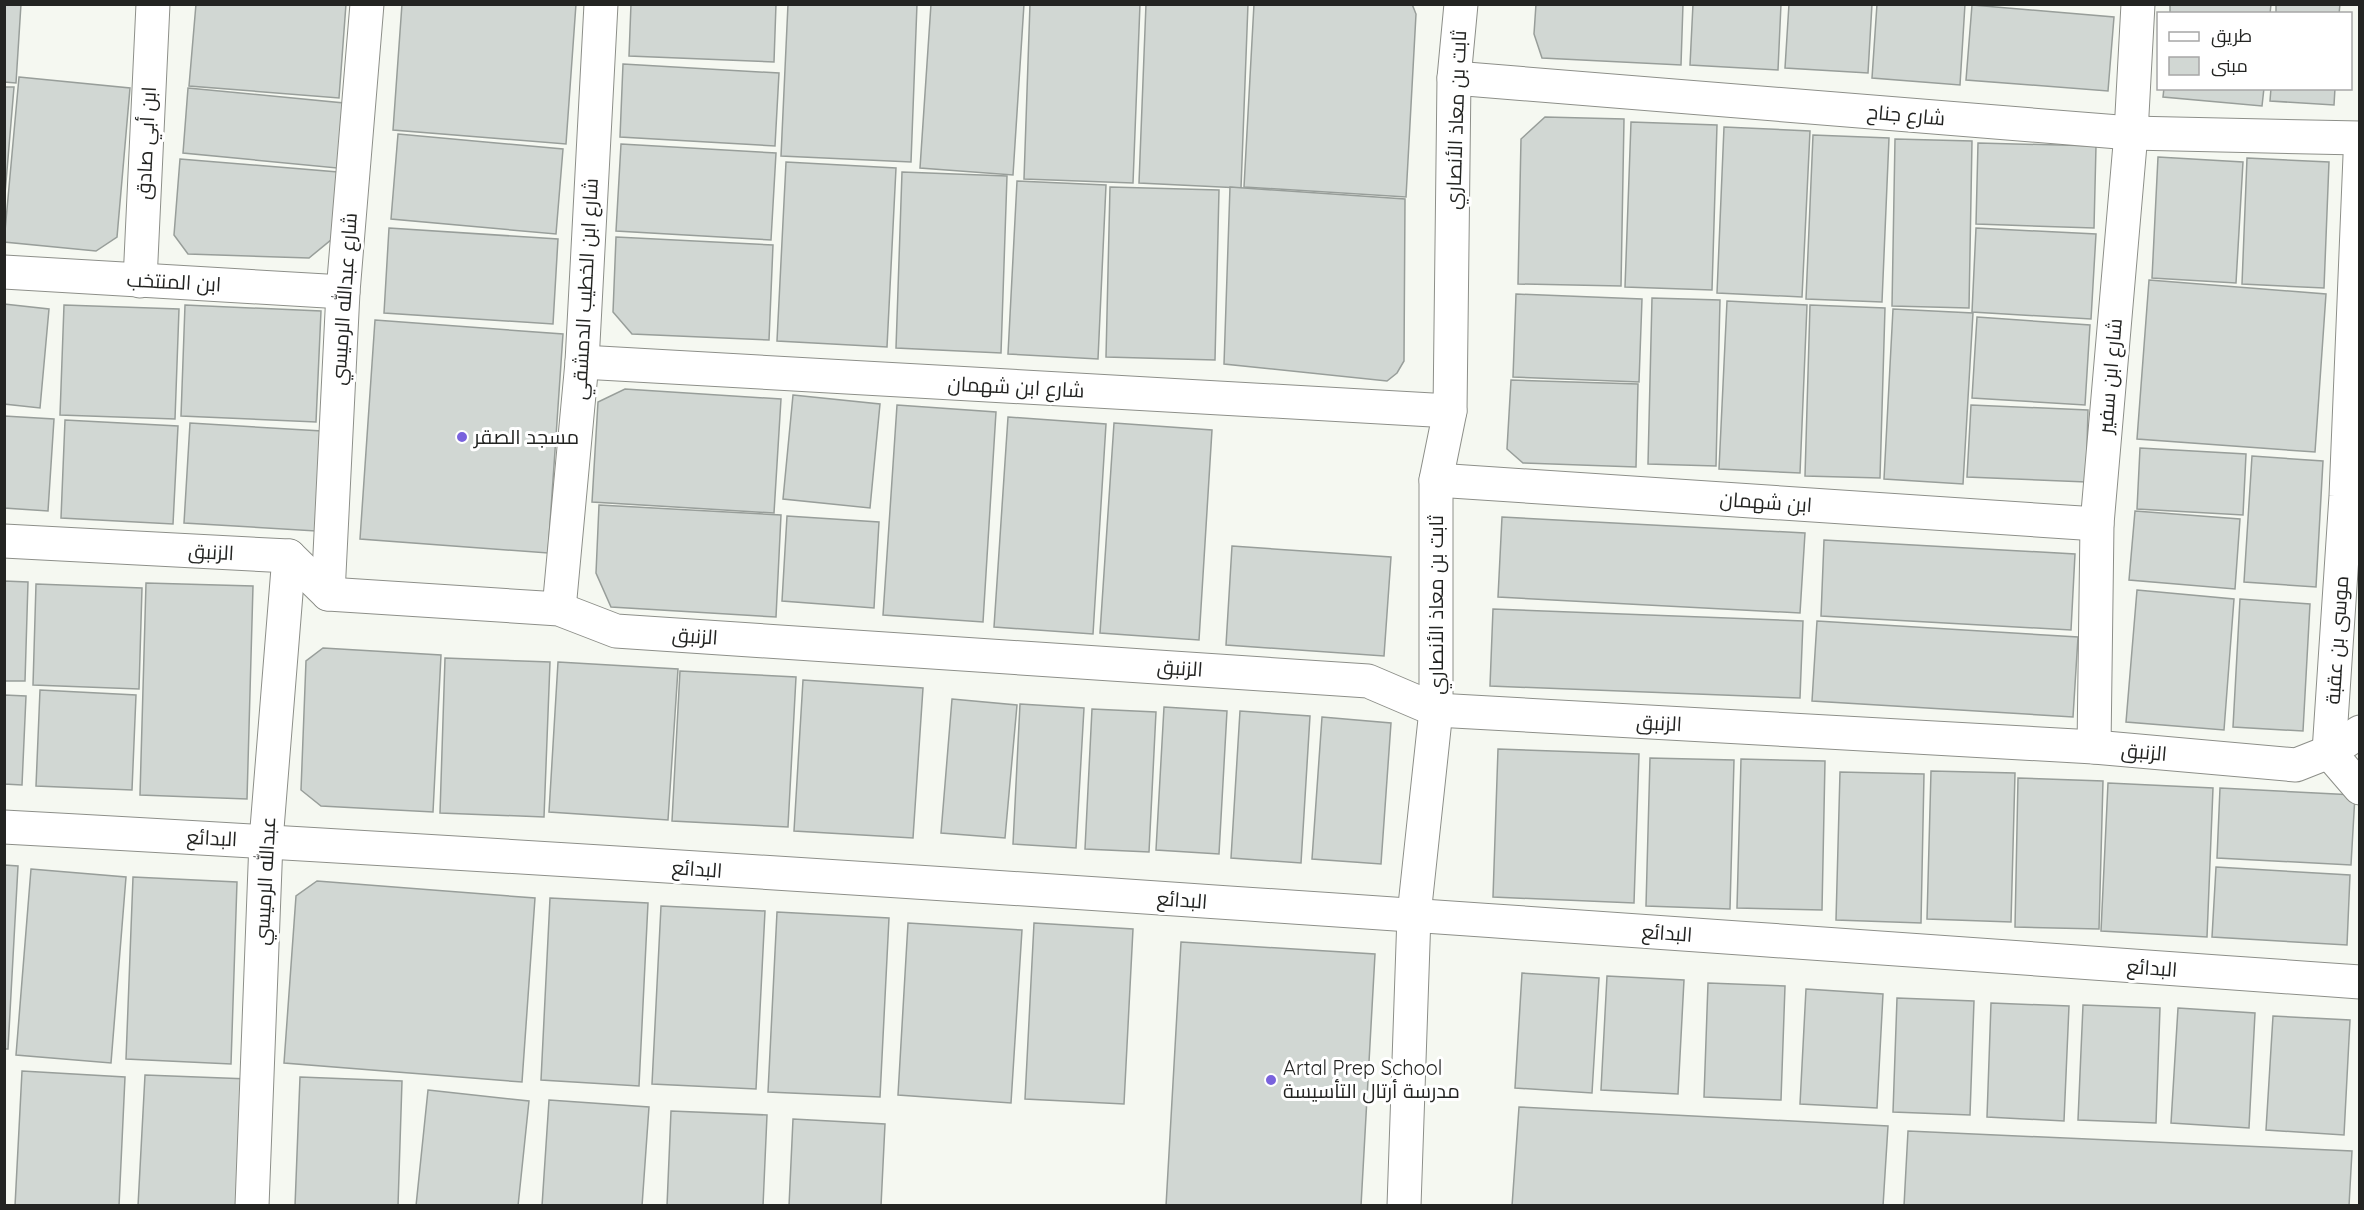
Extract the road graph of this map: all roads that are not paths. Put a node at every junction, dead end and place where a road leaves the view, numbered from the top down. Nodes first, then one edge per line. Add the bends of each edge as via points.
1 (153, 4) edge
2 (367, 4) edge
3 (601, 4) edge
4 (1461, 4) edge
5 (2138, 4) edge
6 (1454, 78) junction
7 (2131, 133) junction
8 (2360, 138) edge
9 (2360, 156) edge
10 (4, 272) edge
11 (140, 280) junction
12 (343, 292) junction
13 (582, 362) junction
14 (1450, 411) junction
15 (1436, 480) junction
16 (2353, 496) edge
17 (2097, 524) junction
18 (4, 541) edge
19 (289, 556) junction
20 (328, 594) junction
21 (559, 609) junction
22 (1436, 710) junction
23 (2360, 732) edge
24 (2094, 747) junction
25 (2329, 752) junction
26 (2360, 788) edge
27 (4, 827) edge
28 (266, 841) junction
29 (1413, 915) junction
30 (2360, 982) edge
31 (252, 1206) edge
32 (1404, 1206) edge

1 - 11 street, ابن أبي صادق
2 - 12 street, شارع عبدالله الرميسي
3 - 13 street, شارع ابن الخطيب الدمشقي
4 - 6 street, ثابت بن معاذ الأنصاري
5 - 7 street, شارع ابن سفير
6 - 7 street, شارع جناح
6 - 14 street, ثابت بن معاذ الأنصاري
7 - 8 street, شارع جناح
7 - 17 street, شارع ابن سفير
9 - 16 street, موسى بن عقبة
10 - 11 street, ابن المنتخب
11 - 12 street, ابن المنتخب
12 - 20 street, شارع عبدالله الرميسي
13 - 14 street, شارع ابن شهمان
13 - 21 street, شارع ابن الخطيب الدمشقي
14 - 15 street, ثابت بن معاذ الأنصاري
15 - 17 street, ابن شهمان
15 - 22 street, ثابت بن معاذ الأنصاري
16 - 25 street, موسى بن عقبة
17 - 24 street, شارع ابن سفير
18 - 19 street, الزنبق
19 - 20 street
19 - 28 street, عبدالله الرميسي
20 - 21 street, الزنبق
21 - 22 street, الزنبق via 616,631 1368,681
22 - 24 street, الزنبق
22 - 29 street, ثابت بن معاذ الأنصاري
23 - 25 street, الزنبق
24 - 25 street, الزنبق via 2296,765
25 - 26 street
27 - 28 street, البدائع
28 - 29 street, البدائع
28 - 31 street, عبدالله الرميسي
29 - 30 street, البدائع
29 - 32 street, ثابت بن معاذ الأنصاري

